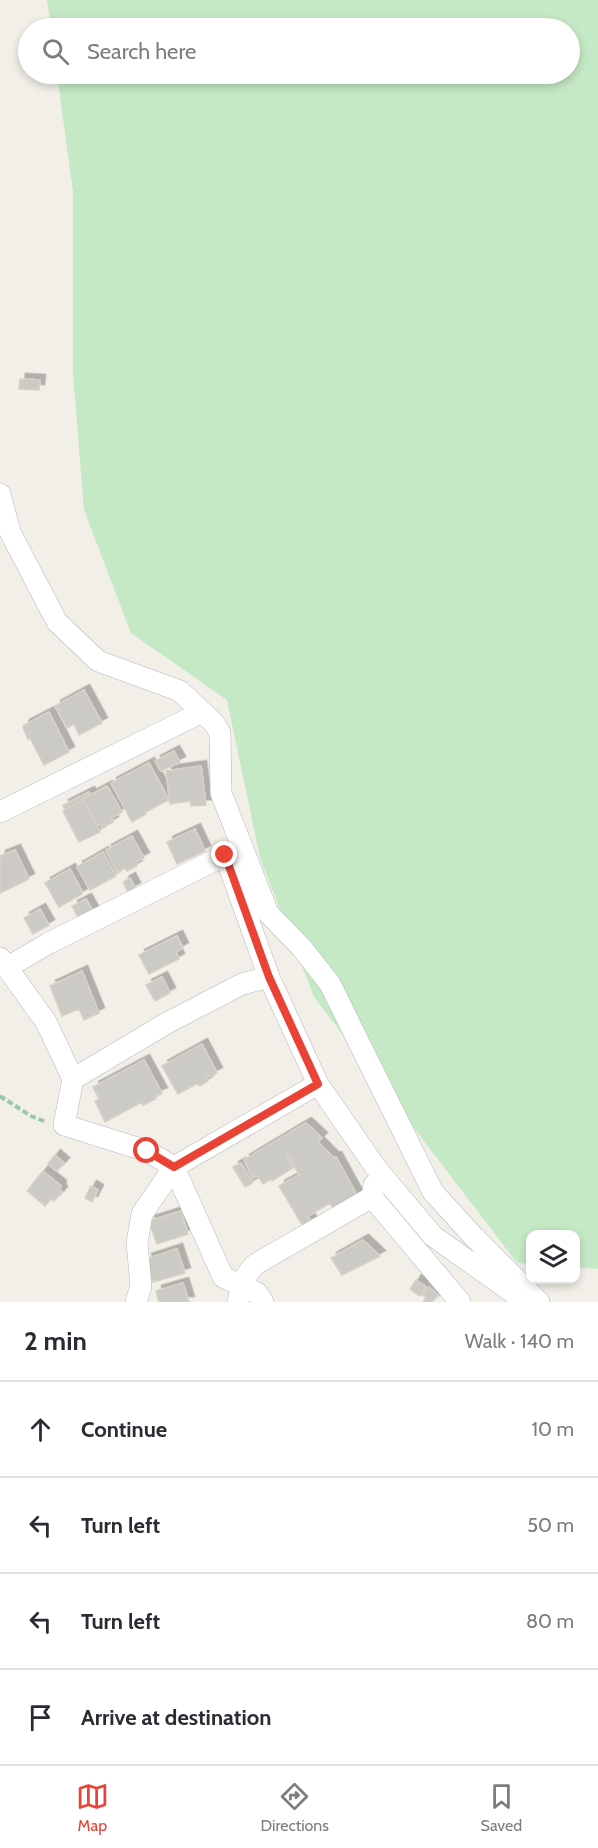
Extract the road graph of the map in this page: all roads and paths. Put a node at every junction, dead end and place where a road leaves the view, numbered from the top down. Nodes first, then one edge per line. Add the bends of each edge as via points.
1 (0, 494) edge
2 (202, 712) junction
3 (0, 812) edge
4 (234, 853) junction
5 (4, 963) edge
6 (269, 977) junction
7 (73, 1079) junction
8 (318, 1084) junction
9 (0, 1096) edge
10 (64, 1125) junction
11 (174, 1167) junction
12 (376, 1168) junction
13 (372, 1197) junction
14 (239, 1294) edge
15 (136, 1302) edge
16 (263, 1302) edge
17 (460, 1302) edge
18 (526, 1302) edge
19 (539, 1302) edge

1 - 2 street via 10,532 57,622 98,661 180,691
2 - 3 street
2 - 4 street via 220,733 221,793
4 - 5 street
4 - 6 street
4 - 19 street via 268,914 330,984 433,1192
5 - 7 street via 46,1022
6 - 7 street via 242,984 167,1023
6 - 8 street
7 - 10 street
8 - 11 street
8 - 12 street
9 - 10 path via 31,1116
10 - 11 street via 147,1151
11 - 14 street via 224,1278
11 - 15 street via 142,1214 137,1243 141,1286
12 - 13 street
12 - 18 street via 433,1236
13 - 14 street via 256,1264 246,1273
13 - 17 street
14 - 16 street via 256,1293

